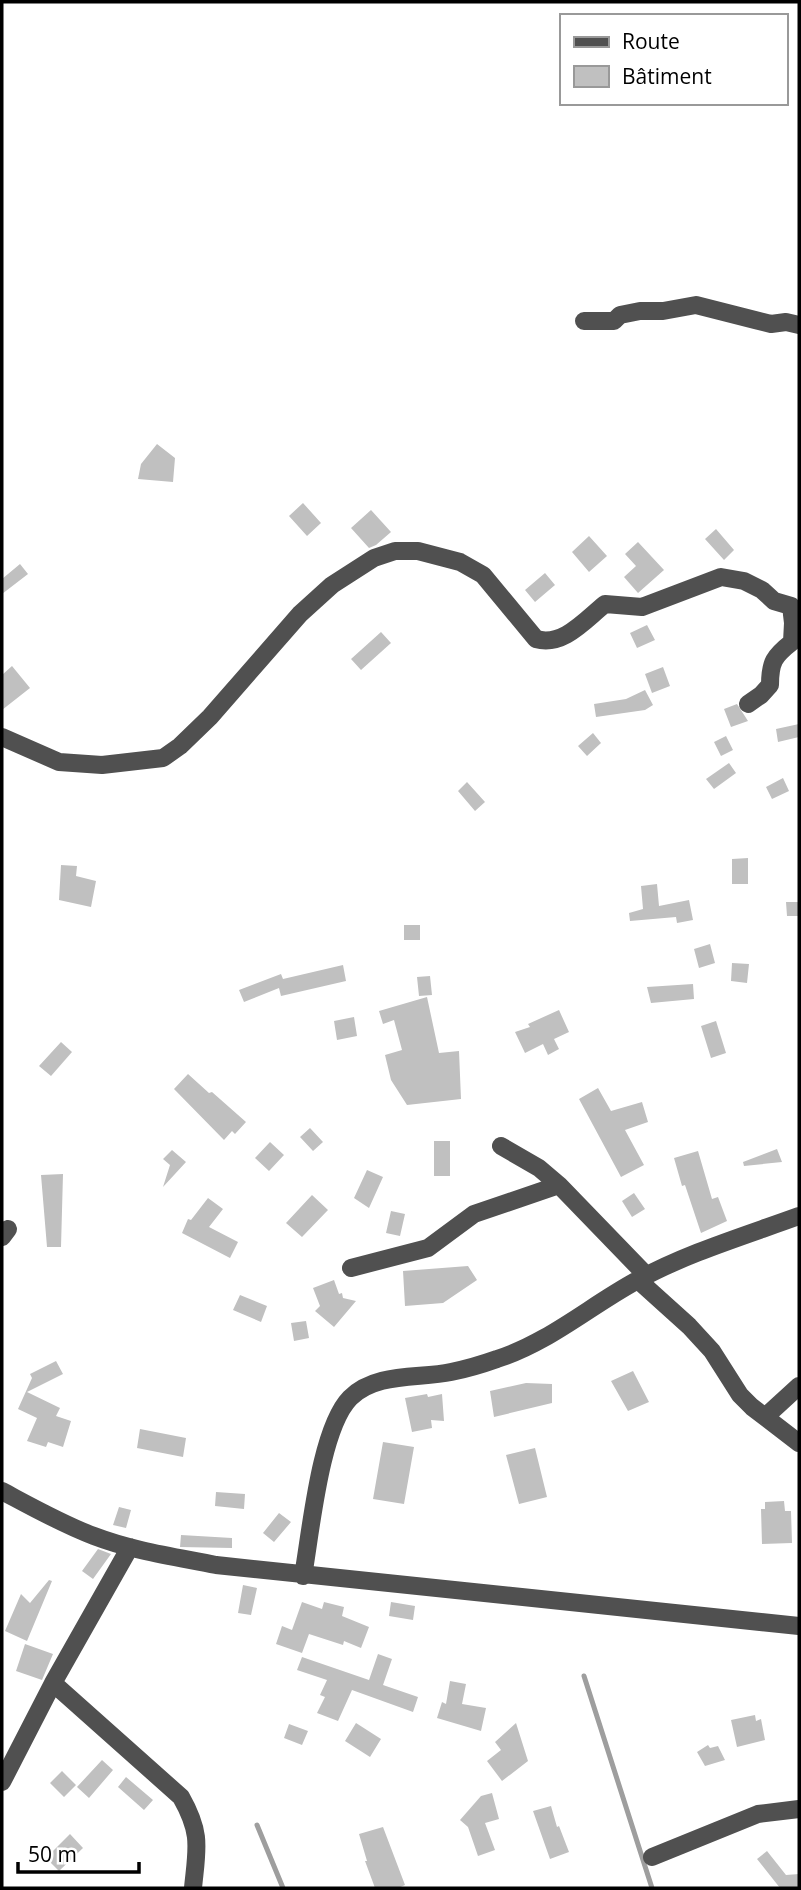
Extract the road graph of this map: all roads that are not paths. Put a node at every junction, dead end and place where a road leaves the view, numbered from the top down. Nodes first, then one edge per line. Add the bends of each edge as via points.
1 (584, 321) dead end
2 (799, 325) edge
3 (795, 611) edge
4 (748, 704) dead end
5 (2, 737) edge
6 (501, 1146) dead end
7 (559, 1185) junction
8 (799, 1216) edge
9 (351, 1268) dead end
10 (642, 1278) junction
11 (799, 1385) edge
12 (765, 1417) junction
13 (799, 1443) edge
14 (2, 1491) edge
15 (130, 1547) junction
16 (303, 1576) junction
17 (799, 1626) edge
18 (53, 1683) junction
19 (2, 1782) edge
20 (799, 1810) edge
21 (652, 1857) dead end
22 (193, 1888) edge

1 - 2 street via 614,321 640,310 696,305 771,324
3 - 4 street via 792,642 770,667 770,685
3 - 5 street via 744,581 721,576 642,607 605,604 558,641 546,642 536,639 483,575 460,562 418,551 395,551 374,558 332,585 300,614 210,717 163,758 102,765 59,762
6 - 7 street
7 - 9 street via 474,1214 428,1248
7 - 10 street
8 - 10 street via 688,1256
10 - 12 street via 712,1351 740,1395
10 - 16 street via 537,1342 498,1359 450,1372 393,1379 370,1385 351,1397 327,1440
11 - 12 street
12 - 13 street
14 - 15 street via 62,1523
15 - 16 street via 216,1565
15 - 18 street
16 - 17 street
18 - 19 street
18 - 22 street via 181,1797 194,1819 198,1841
20 - 21 street via 758,1814

